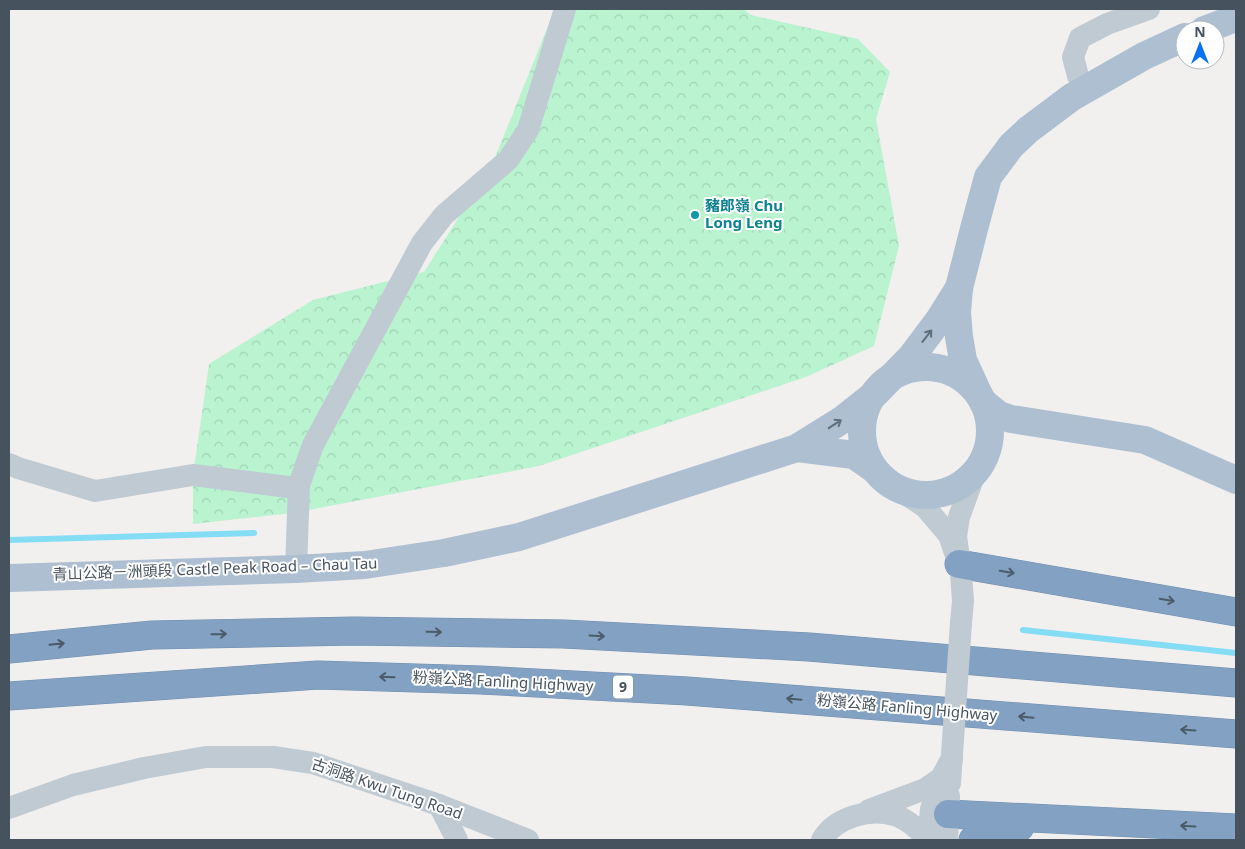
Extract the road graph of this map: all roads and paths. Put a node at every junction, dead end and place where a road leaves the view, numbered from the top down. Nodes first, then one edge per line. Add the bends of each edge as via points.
1 (565, 9) edge
2 (1149, 9) edge
3 (1175, 42) edge
4 (1086, 90) junction
5 (959, 288) junction
6 (871, 398) junction
7 (981, 399) junction
8 (1059, 426) junction
9 (798, 448) junction
10 (9, 464) edge
11 (980, 464) junction
12 (874, 469) junction
13 (1236, 480) edge
14 (299, 485) junction
15 (898, 489) junction
16 (959, 564) junction
17 (296, 569) junction
18 (9, 578) edge
19 (1236, 612) edge
20 (9, 649) edge
21 (1236, 683) edge
22 (9, 696) edge
23 (1236, 734) edge
24 (952, 758) junction
25 (439, 805) junction
26 (9, 808) edge
27 (856, 815) junction
28 (1104, 822) junction
29 (948, 827) edge
30 (1236, 828) edge
31 (457, 840) edge
32 (528, 840) edge
33 (822, 840) edge
34 (928, 840) edge
35 (973, 840) edge

1 - 14 street via 528,130 508,160 444,215 422,243 313,445
2 - 4 street via 1080,38 1073,57
3 - 4 main road
4 - 5 main road via 1028,130 1011,146 988,177
6 -> 5 main road via 912,356
5 - 7 main road via 956,312 959,337 964,360
6 - 7 main road via 885,382 904,371 925,367 946,370 964,380
9 -> 6 main road
6 - 12 main road via 863,418 862,439
7 - 8 main road via 999,415
7 - 11 main road via 988,414 990,435
8 - 11 main road via 1031,425 1009,432 998,439
8 - 13 main road via 1145,440
9 - 12 main road via 854,455
9 - 17 main road, 青山公路－洲頭段 Castle Peak Road – Chau Tau via 519,537 444,554 364,565
10 - 14 street via 94,491 193,475 296,488
11 - 15 main road via 959,487 939,494 918,495
11 - 16 street via 959,517 956,536
12 - 15 main road
14 - 17 street
15 - 16 street via 925,507 949,535
16 -> 19 highway
16 - 24 street, bridge via 963,601
17 - 18 main road, 青山公路－洲頭段 Castle Peak Road – Chau Tau
20 -> 21 highway via 152,635 354,631 555,634 809,647
23 -> 22 highway, 粉嶺公路 Fanling Highway / 9 via 702,692 461,679 318,675
24 - 27 street via 941,778 925,789
24 - 29 street, bridge
24 - 34 street via 931,809
25 - 26 street, 古洞路 Kwu Tung Road via 313,763 273,757 206,757 73,785
25 - 31 street
25 - 32 street, 古洞路 Kwu Tung Road
27 - 33 street via 838,823
27 - 34 street via 875,812 895,815 914,825
28 - 29 highway
30 -> 28 highway
28 - 35 highway via 1024,826 998,830

